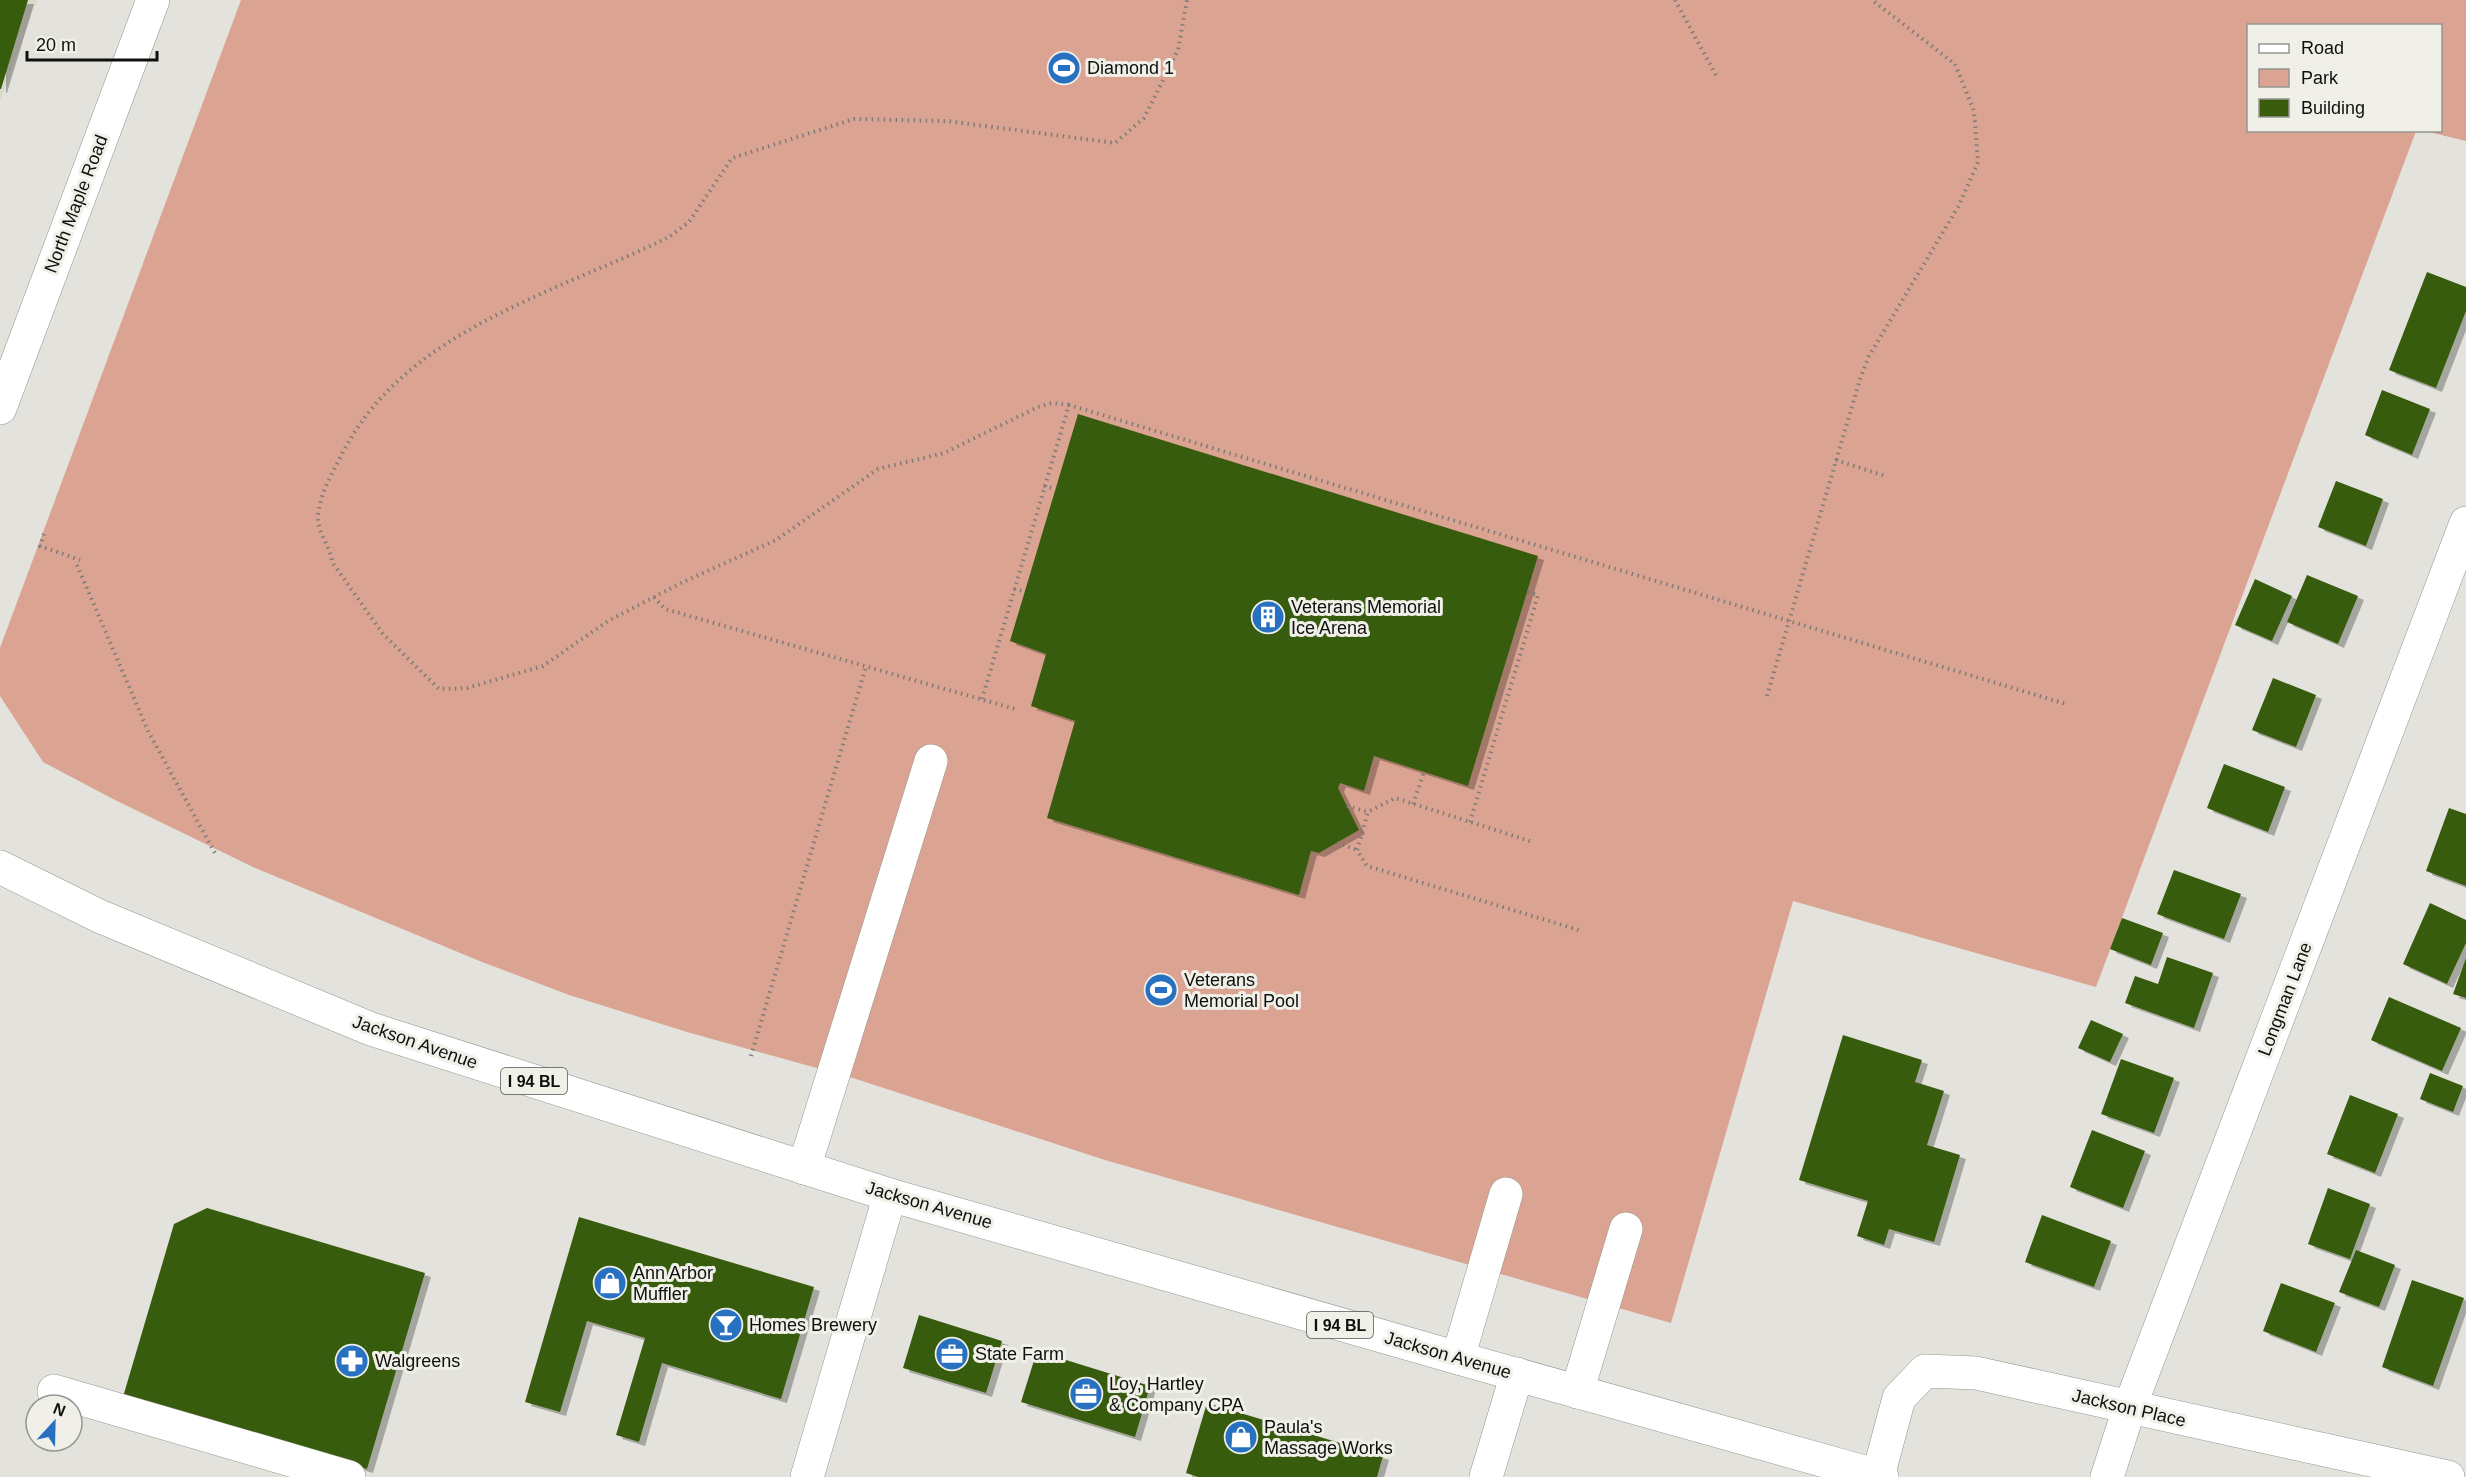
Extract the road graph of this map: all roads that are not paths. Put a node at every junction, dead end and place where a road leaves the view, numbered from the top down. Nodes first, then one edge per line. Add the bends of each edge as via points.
1 (153, 0) edge
2 (0, 408) edge
3 (2466, 523) edge
4 (931, 761) dead end
5 (0, 867) edge
6 (804, 1168) junction
7 (1506, 1194) dead end
8 (890, 1195) junction
9 (1626, 1229) dead end
10 (1458, 1358) junction
11 (1517, 1374) junction
12 (54, 1391) dead end
13 (1576, 1392) junction
14 (2130, 1409) junction
15 (349, 1477) edge
16 (807, 1477) edge
17 (1486, 1477) edge
18 (1880, 1477) edge
19 (2107, 1477) edge
20 (2448, 1477) edge

1 - 2 main road, North Maple Road
3 - 14 main road, Longman Lane
4 - 6 main road
5 - 6 main road, Jackson Avenue / I 94 BL via 99,916 371,1029
6 - 8 main road, Jackson Avenue / I 94 BL
7 - 10 main road
8 - 10 main road, Jackson Avenue / I 94 BL
8 - 16 main road
9 - 13 main road
10 - 11 main road, Jackson Avenue / I 94 BL
11 - 13 main road, Jackson Avenue / I 94 BL
11 - 17 main road
12 - 15 main road
13 - 18 main road, Jackson Avenue / I 94 BL
14 - 18 main road, Jackson Place via 1976,1373 1925,1371 1899,1398
14 - 19 main road, Longman Lane
14 - 20 main road, Jackson Place

